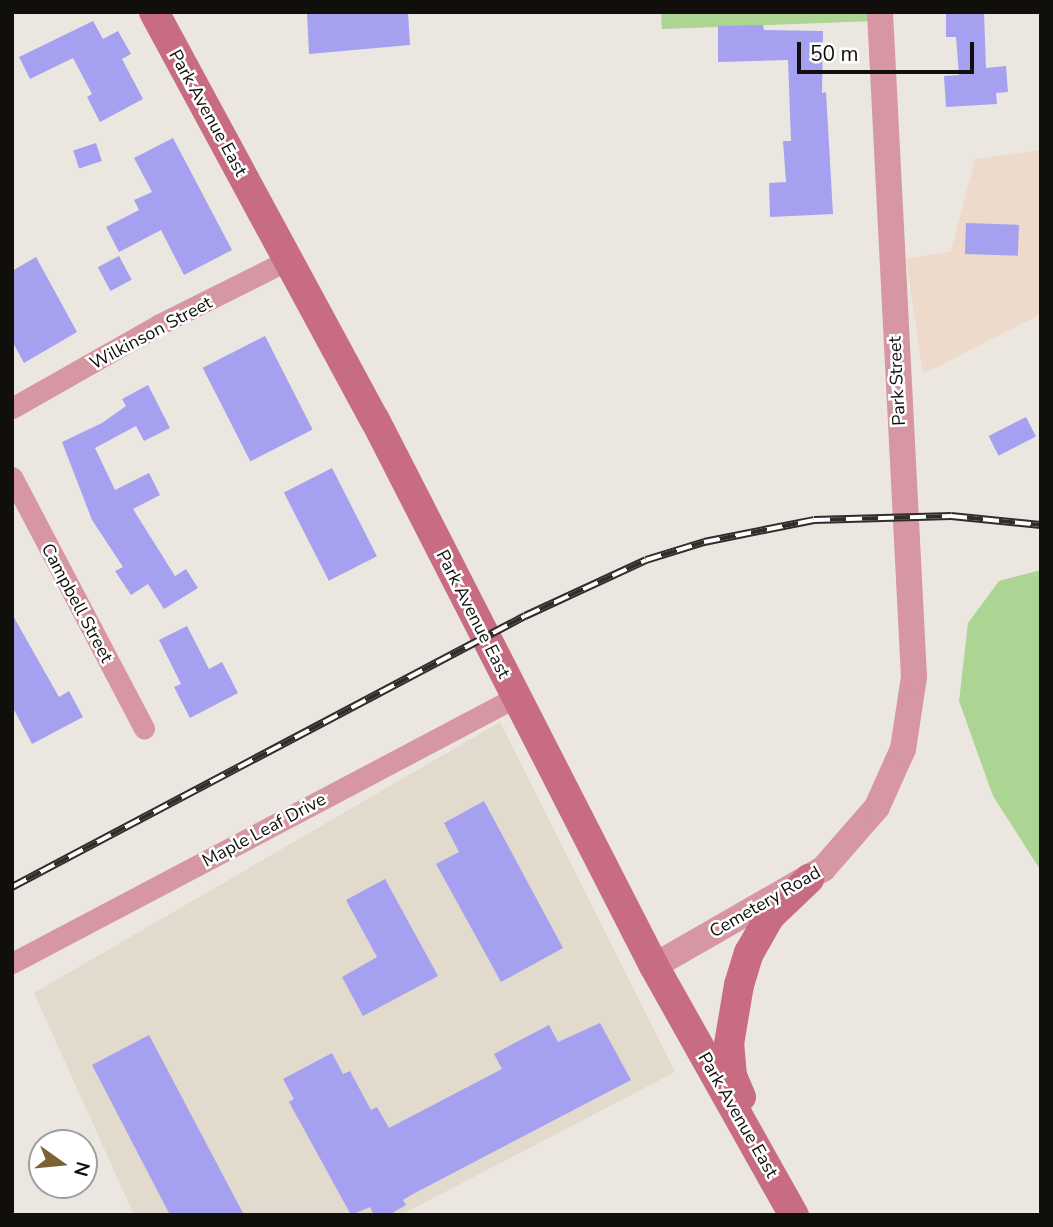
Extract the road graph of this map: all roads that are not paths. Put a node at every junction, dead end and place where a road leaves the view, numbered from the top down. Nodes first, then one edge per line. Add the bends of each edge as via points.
1 (154, 12) edge
2 (880, 12) edge
3 (290, 259) junction
4 (12, 408) edge
5 (12, 477) edge
6 (516, 698) junction
7 (144, 728) dead end
8 (903, 750) joint
9 (809, 879) junction
10 (12, 963) edge
11 (653, 965) junction
12 (773, 1175) junction
13 (794, 1215) edge

1 - 3 main road, Park Avenue East
2 - 8 street, Park Street via 914,677
3 - 4 street, Wilkinson Street
3 - 6 main road, Park Avenue East
5 - 7 street, Campbell Street
6 - 10 street, Maple Leaf Drive
6 - 11 main road, Park Avenue East
8 - 9 street, Cemetery Road via 891,782 863,827
9 - 11 street, Cemetery Road
9 - 12 main road via 770,916 757,938 732,1016 732,1076
11 - 12 main road, Park Avenue East
12 - 13 main road, Park Avenue East

